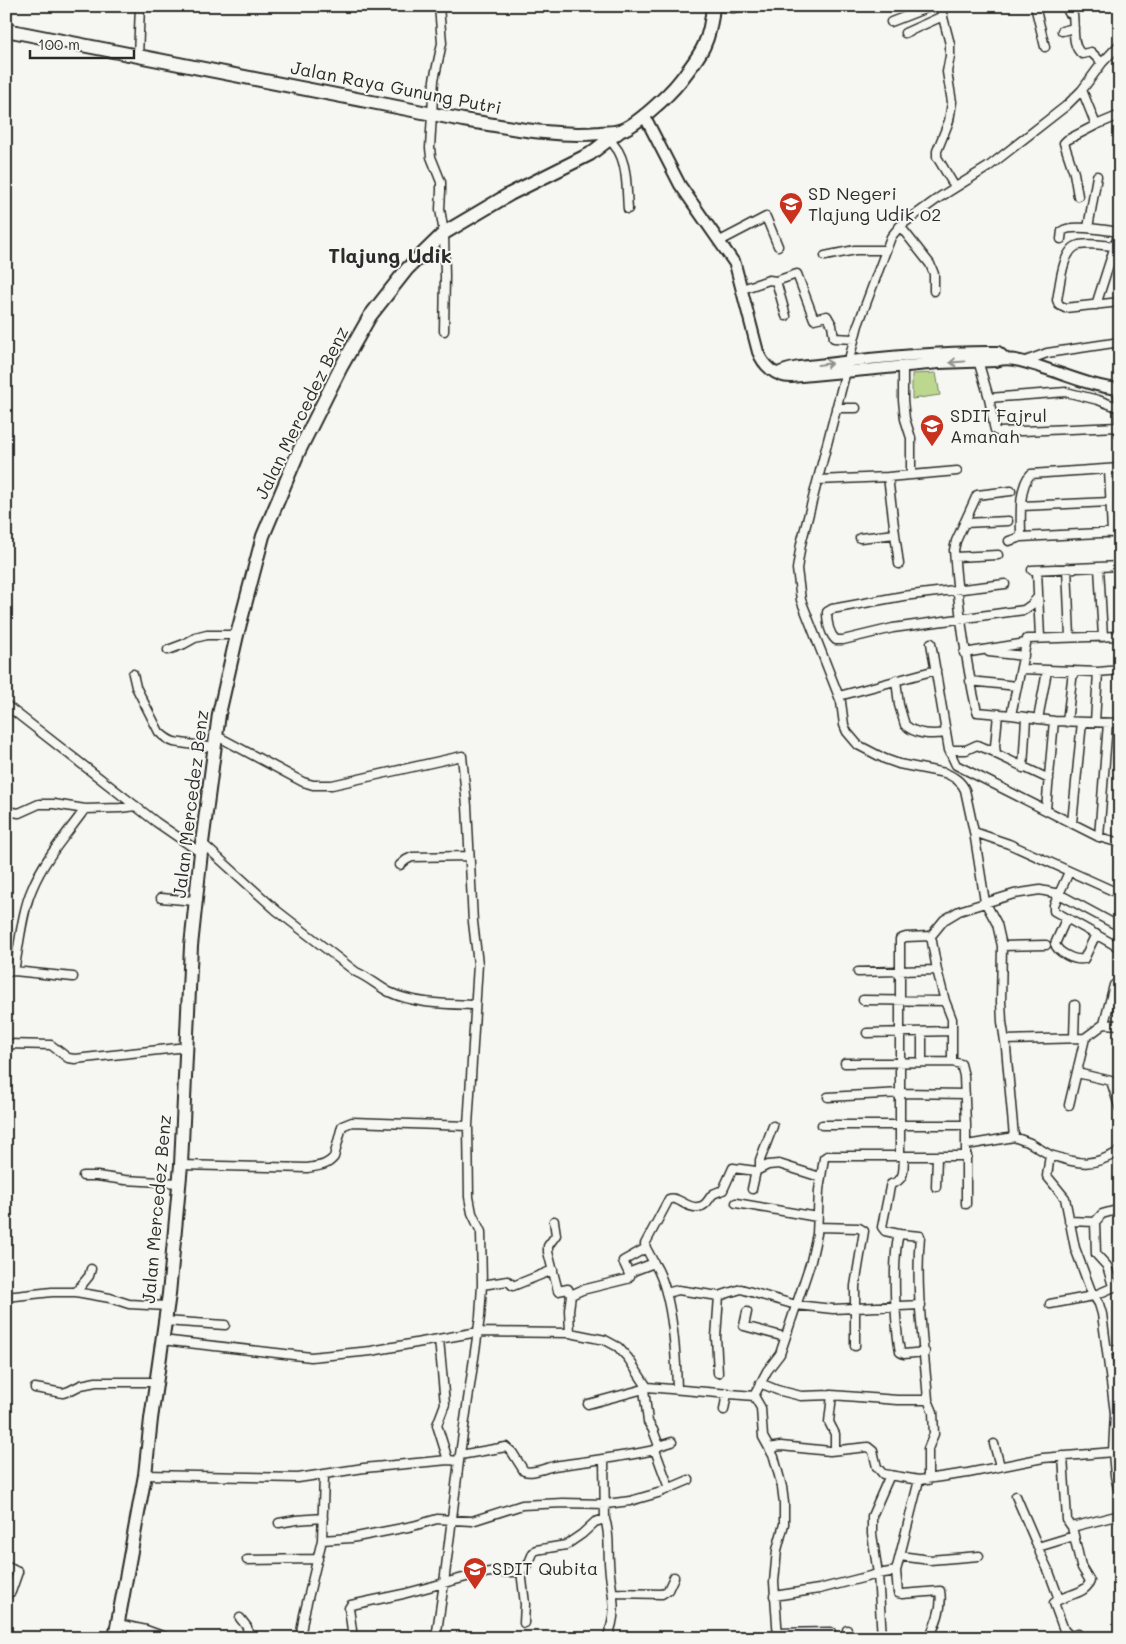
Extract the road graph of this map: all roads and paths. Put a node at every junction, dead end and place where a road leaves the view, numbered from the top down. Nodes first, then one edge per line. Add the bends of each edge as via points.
1 (140, 6) edge
2 (439, 6) edge
3 (713, 6) edge
4 (748, 6) edge
5 (932, 6) edge
6 (940, 6) edge
7 (1035, 6) edge
8 (1066, 6) edge
9 (943, 16) junction
10 (891, 22) dead end
11 (1074, 28) junction
12 (6, 30) edge
13 (1062, 30) dead end
14 (905, 32) dead end
15 (1120, 44) edge
16 (1045, 47) dead end
17 (138, 57) junction
18 (1102, 63) junction
19 (1082, 90) junction
20 (432, 113) junction
21 (1120, 114) edge
22 (644, 115) junction
23 (1096, 125) junction
24 (620, 131) junction
25 (609, 140) junction
26 (1097, 176) dead end
27 (956, 187) junction
28 (1078, 196) dead end
29 (628, 209) dead end
30 (900, 226) junction
31 (1088, 228) junction
32 (1120, 231) edge
33 (444, 233) junction
34 (1061, 239) dead end
35 (720, 241) junction
36 (778, 246) dead end
37 (1114, 246) junction
38 (884, 250) junction
39 (825, 256) dead end
40 (776, 280) junction
41 (742, 289) junction
42 (934, 291) dead end
43 (1120, 302) edge
44 (1096, 305) junction
45 (786, 316) dead end
46 (444, 331) dead end
47 (854, 338) junction
48 (1120, 342) edge
49 (977, 356) junction
50 (850, 361) junction
51 (1023, 362) junction
52 (903, 366) junction
53 (778, 373) junction
54 (845, 373) junction
55 (1119, 389) edge
56 (989, 398) junction
57 (836, 408) junction
58 (856, 408) dead end
59 (1119, 408) edge
60 (1119, 427) edge
61 (1120, 436) edge
62 (1120, 468) edge
63 (1109, 470) junction
64 (957, 471) dead end
65 (911, 475) junction
66 (888, 477) junction
67 (818, 480) junction
68 (1011, 491) dead end
69 (1110, 502) junction
70 (1022, 506) junction
71 (1008, 521) dead end
72 (964, 523) junction
73 (1116, 533) edge
74 (895, 534) junction
75 (1021, 537) junction
76 (860, 538) dead end
77 (1009, 541) dead end
78 (998, 555) dead end
79 (954, 557) junction
80 (899, 564) dead end
81 (1120, 566) edge
82 (1099, 567) junction
83 (1067, 568) junction
84 (1005, 584) dead end
85 (957, 590) junction
86 (1038, 597) junction
87 (960, 619) junction
88 (237, 635) junction
89 (1120, 636) edge
90 (1070, 637) junction
91 (1103, 637) junction
92 (1040, 638) junction
93 (932, 643) dead end
94 (1026, 643) junction
95 (168, 650) dead end
96 (980, 650) junction
97 (964, 653) junction
98 (1024, 656) junction
99 (1022, 669) junction
100 (936, 670) junction
101 (1120, 670) edge
102 (1047, 671) junction
103 (1073, 671) junction
104 (1098, 672) junction
105 (133, 674) dead end
106 (896, 680) junction
107 (970, 681) junction
108 (1017, 686) junction
109 (839, 696) junction
110 (6, 704) edge
111 (998, 714) junction
112 (1011, 715) junction
113 (1026, 718) junction
114 (1038, 719) junction
115 (1054, 721) junction
116 (1067, 722) junction
117 (1082, 722) junction
118 (1095, 722) junction
119 (1108, 723) junction
120 (1120, 723) edge
121 (946, 733) junction
122 (216, 742) junction
123 (949, 750) junction
124 (995, 752) junction
125 (1023, 768) junction
126 (1049, 779) junction
127 (136, 806) junction
128 (85, 809) junction
129 (1046, 809) junction
130 (6, 814) edge
131 (1072, 824) junction
132 (974, 832) junction
133 (1099, 837) junction
134 (1120, 843) edge
135 (201, 848) junction
136 (469, 856) junction
137 (400, 866) dead end
138 (1069, 872) junction
139 (1059, 894) junction
140 (1120, 894) edge
141 (161, 898) dead end
142 (196, 901) junction
143 (985, 902) junction
144 (1066, 919) junction
145 (1120, 927) edge
146 (1096, 934) junction
147 (931, 936) junction
148 (1046, 945) dead end
149 (1002, 946) junction
150 (1120, 948) edge
151 (937, 970) junction
152 (900, 971) junction
153 (10, 972) edge
154 (858, 972) dead end
155 (73, 978) dead end
156 (1114, 985) dead end
157 (863, 1000) dead end
158 (899, 1001) junction
159 (945, 1001) junction
160 (475, 1005) junction
161 (1075, 1006) dead end
162 (1104, 1024) junction
163 (1120, 1025) edge
164 (952, 1031) junction
165 (900, 1032) junction
166 (922, 1032) junction
167 (867, 1033) dead end
168 (1074, 1038) junction
169 (1084, 1038) junction
170 (1005, 1040) junction
171 (6, 1044) edge
172 (187, 1047) junction
173 (922, 1062) junction
174 (952, 1062) junction
175 (845, 1063) dead end
176 (899, 1064) junction
177 (1077, 1073) junction
178 (901, 1093) junction
179 (965, 1094) junction
180 (828, 1097) dead end
181 (1069, 1105) dead end
182 (1120, 1109) edge
183 (900, 1124) junction
184 (822, 1125) dead end
185 (966, 1125) junction
186 (468, 1126) junction
187 (773, 1126) dead end
188 (1014, 1137) junction
189 (967, 1145) junction
190 (1120, 1151) edge
191 (1050, 1155) junction
192 (902, 1156) junction
193 (937, 1156) junction
194 (967, 1156) junction
195 (181, 1165) junction
196 (758, 1170) junction
197 (83, 1176) dead end
198 (820, 1178) junction
199 (179, 1183) junction
200 (936, 1187) dead end
201 (752, 1189) dead end
202 (736, 1203) dead end
203 (966, 1204) dead end
204 (1120, 1209) edge
205 (817, 1217) junction
206 (554, 1221) dead end
207 (1069, 1221) junction
208 (1095, 1222) junction
209 (818, 1227) junction
210 (899, 1234) junction
211 (646, 1248) junction
212 (654, 1263) junction
213 (91, 1269) dead end
214 (553, 1270) junction
215 (630, 1276) junction
216 (482, 1285) junction
217 (1117, 1287) edge
218 (76, 1292) junction
219 (666, 1293) junction
220 (571, 1295) junction
221 (719, 1296) junction
222 (1093, 1296) junction
223 (6, 1297) edge
224 (1050, 1304) dead end
225 (796, 1305) junction
226 (921, 1305) junction
227 (167, 1306) junction
228 (855, 1308) junction
229 (897, 1308) junction
230 (747, 1312) dead end
231 (164, 1321) junction
232 (225, 1325) dead end
233 (478, 1332) junction
234 (570, 1333) junction
235 (785, 1337) junction
236 (439, 1339) junction
237 (162, 1340) junction
238 (855, 1346) dead end
239 (1108, 1350) junction
240 (1120, 1350) edge
241 (924, 1352) junction
242 (718, 1373) dead end
243 (157, 1382) junction
244 (760, 1384) junction
245 (35, 1388) dead end
246 (645, 1388) junction
247 (677, 1389) junction
248 (727, 1393) junction
249 (832, 1395) junction
250 (754, 1396) junction
251 (928, 1400) junction
252 (588, 1404) dead end
253 (724, 1410) dead end
254 (1118, 1412) edge
255 (672, 1442) dead end
256 (994, 1444) dead end
257 (657, 1448) junction
258 (769, 1448) junction
259 (835, 1450) junction
260 (1113, 1452) junction
261 (1063, 1456) junction
262 (459, 1458) junction
263 (448, 1460) junction
264 (604, 1460) junction
265 (1000, 1466) junction
266 (146, 1475) junction
267 (324, 1475) junction
268 (890, 1475) junction
269 (689, 1480) dead end
270 (920, 1480) junction
271 (928, 1480) junction
272 (669, 1488) junction
273 (1016, 1496) dead end
274 (1120, 1496) edge
275 (606, 1504) junction
276 (1120, 1515) edge
277 (323, 1518) junction
278 (451, 1520) junction
279 (605, 1520) junction
280 (279, 1523) dead end
281 (1073, 1532) junction
282 (322, 1540) junction
283 (1040, 1547) junction
284 (900, 1556) junction
285 (979, 1556) dead end
286 (318, 1559) junction
287 (247, 1560) dead end
288 (6, 1566) edge
289 (521, 1571) junction
290 (896, 1571) junction
291 (878, 1574) junction
292 (674, 1577) dead end
293 (444, 1583) junction
294 (11, 1592) dead end
295 (613, 1593) junction
296 (774, 1596) junction
297 (1059, 1599) junction
298 (240, 1618) dead end
299 (524, 1623) dead end
300 (118, 1624) junction
301 (831, 1632) dead end
302 (777, 1635) edge
303 (115, 1638) edge
304 (168, 1638) edge
305 (249, 1638) edge
306 (300, 1638) edge
307 (353, 1638) edge
308 (436, 1638) edge
309 (607, 1638) edge
310 (882, 1638) edge
311 (930, 1638) edge
312 (1081, 1638) edge

1 - 17 street
2 - 20 street via 442,43 434,80
3 - 4 street
3 - 22 main road, Jalan Raya Gunung Putri via 711,28 699,57 676,86
5 - 10 street
6 - 9 street
7 - 16 street
8 - 11 street via 1073,15
9 - 14 street
9 - 27 street via 950,50 947,72 952,102 949,121 936,154
11 - 13 street
11 - 18 street via 1080,54 1091,52
12 - 17 main road, Jalan Raya Gunung Putri
15 - 18 street
17 - 20 main road, Jalan Raya Gunung Putri
18 - 19 street
19 - 23 street
19 - 27 street via 988,167
20 - 24 main road, Jalan Raya Gunung Putri via 539,133
20 - 33 street via 431,156 441,182 440,209
21 - 23 street
22 - 24 main road, Jalan Raya Gunung Putri
22 - 35 street via 684,191
23 - 28 street via 1064,143
24 - 25 main road, Jalan Mercedez Benz
25 - 29 street via 618,148 623,162
25 - 33 main road, Jalan Mercedez Benz via 590,154 510,194
26 - 31 street
27 - 30 street
30 - 38 street
30 - 42 street via 930,264
31 - 32 street
31 - 34 street via 1065,228
32 - 37 street
33 - 46 street
33 - 88 main road, Jalan Mercedez Benz via 418,256 381,300 341,368 298,453 263,536
35 - 36 street via 765,217
35 - 41 street via 735,264
37 - 44 street
37 - 44 street via 1080,245 1073,247 1066,257 1057,300 1059,305 1075,308
38 - 39 street via 855,250
38 - 47 street
40 - 41 street
40 - 45 street
40 - 47 street via 797,274 814,319 828,316 834,338
41 - 53 street via 761,359 768,369
43 - 44 street
47 - 50 street
48 - 51 street via 1047,352
49 - 50 street
49 - 51 street via 996,361 1005,358
49 -> 52 street
49 - 56 street
53 -> 50 street
50 - 54 street
51 - 55 street
52 - 54 street
52 - 65 street via 905,419 911,438
53 - 54 street via 787,378
54 - 57 street
55 - 59 street
56 - 59 street via 1066,392
56 - 60 street via 996,430 1003,433
57 - 58 street
57 - 67 street
59 - 60 street
60 - 61 street
62 - 63 street
63 - 69 street
63 - 70 street via 1031,474 1024,484
64 - 65 street
65 - 66 street
66 - 67 street
66 - 74 street
67 - 109 street via 801,544 798,582 804,607
68 - 72 street via 978,495
69 - 70 street
69 - 73 street
70 - 75 street
71 - 72 street
72 - 79 street
73 - 75 street
74 - 76 street
74 - 80 street
75 - 77 street
78 - 79 street
79 - 85 street
81 - 82 street
82 - 83 street
82 - 91 street
83 - 86 street via 1034,570
83 - 90 street
84 - 85 street
85 - 87 street
85 - 87 street via 861,602 829,610 827,616 831,635 839,640 893,628
86 - 87 street via 1024,610
86 - 92 street
87 - 97 street
88 - 95 street via 208,635
88 - 122 main road, Jalan Mercedez Benz
89 - 91 street
90 - 91 street
90 - 92 street
92 - 94 street via 1027,639
93 - 100 street
94 - 96 street
94 - 98 street
96 - 97 street
96 - 98 street
97 - 107 street
98 - 99 street
99 - 102 street
99 - 108 street
100 - 106 street
100 - 121 street
101 - 104 street
102 - 103 street
102 - 114 street
103 - 104 street
103 - 116 street
104 - 118 street
105 - 122 street via 136,687 163,736 174,742
106 - 109 street
106 - 121 street via 905,725 917,732
107 - 108 street
107 - 111 street via 977,712
108 - 112 street
109 - 132 street via 845,729 858,745 899,764 945,773 958,780 964,790
110 - 127 street
111 - 112 street
111 - 124 street
112 - 113 street
113 - 114 street
113 - 125 street
114 - 115 street
115 - 116 street
115 - 126 street
116 - 117 street
117 - 118 street
117 - 131 street
118 - 119 street
119 - 120 street
119 - 133 street
121 - 123 street
122 - 135 main road, Jalan Mercedez Benz
122 - 136 street via 303,782 322,786 462,756
123 - 124 street via 966,750 978,745
123 - 129 street via 952,761 961,769
124 - 125 street
125 - 126 street
126 - 129 street
127 - 128 street
127 - 135 street
128 - 130 street via 39,804 19,813
128 - 153 street via 49,858 32,889
129 - 131 street
131 - 133 street
132 - 138 street via 1009,844
132 - 143 street
133 - 134 street
135 - 142 main road, Jalan Mercedez Benz
135 - 160 street via 356,972 388,992 415,1000
136 - 137 street via 412,858
136 - 160 street via 478,964
138 - 139 street
138 - 140 street
139 - 143 street via 1032,890
139 - 144 street via 1054,911
139 - 145 street
141 - 142 street
142 - 172 main road, Jalan Mercedez Benz
143 - 147 street via 953,914
143 - 149 street via 997,924
144 - 146 street
144 - 146 street via 1055,944 1062,953 1078,960 1084,959
146 - 150 street
147 - 151 street
147 - 152 street via 900,939
148 - 149 street
149 - 170 street via 1000,1001
151 - 152 street
151 - 159 street
152 - 154 street
152 - 158 street
153 - 155 street
156 - 162 street
157 - 158 street
158 - 159 street
158 - 165 street
159 - 164 street via 952,1019
160 - 186 street
161 - 168 street
162 - 163 street
162 - 169 street
164 - 166 street
164 - 174 street
165 - 166 street
165 - 167 street
165 - 176 street
166 - 173 street
168 - 169 street
168 - 170 street
169 - 177 street
170 - 188 street
171 - 172 street via 52,1045 68,1058 75,1059
172 - 195 main road, Jalan Mercedez Benz
173 - 174 street
173 - 176 street
174 - 179 street via 962,1066
175 - 176 street
176 - 178 street
177 - 181 street
177 - 182 street via 1111,1081
178 - 179 street
178 - 180 street
178 - 183 street
179 - 185 street
183 - 184 street
183 - 185 street
183 - 192 street
185 - 189 street
186 - 195 street via 352,1122 342,1126 334,1157 322,1166
186 - 216 street via 469,1197 481,1232
187 - 196 street
188 - 189 street
188 - 191 street
189 - 194 street
190 - 191 street via 1085,1164
191 - 207 street via 1047,1176 1065,1198
192 - 193 street
192 - 198 street via 827,1156 822,1160
192 - 210 street via 902,1178 891,1184 882,1227 887,1232
193 - 194 street
193 - 200 street
194 - 203 street
195 - 199 main road, Jalan Mercedez Benz
196 - 198 street via 779,1164
196 - 201 street
196 - 211 street via 733,1168 723,1190 713,1194 700,1207 691,1207 670,1198 646,1242
197 - 199 street
198 - 205 street
199 - 227 main road, Jalan Mercedez Benz
202 - 205 street
204 - 208 street via 1102,1214
205 - 209 street
206 - 214 street via 556,1235 547,1248
207 - 208 street
207 - 222 street via 1076,1254
208 - 217 street via 1096,1254 1108,1268 1110,1280
209 - 225 street via 814,1253
209 - 228 street via 859,1228 864,1231 855,1286
210 - 226 street via 920,1236
210 - 229 street via 896,1248
211 - 212 street
211 - 215 street via 623,1261
212 - 215 street
212 - 219 street
213 - 218 street
214 - 216 street via 513,1286 509,1281
214 - 220 street via 558,1290 568,1289
215 - 220 street
216 - 233 street
217 - 222 street
218 - 223 street
218 - 227 street via 130,1304
219 - 221 street via 678,1290
219 - 247 street via 676,1358
220 - 234 street
221 - 225 street via 738,1289
221 - 242 street
222 - 224 street
222 - 239 street via 1101,1309
225 - 228 street
225 - 235 street
226 - 229 street
226 - 241 street
227 - 231 main road, Jalan Mercedez Benz
228 - 229 street
228 - 238 street
229 - 241 street via 900,1352
230 - 235 street via 744,1326
231 - 232 street
231 - 237 main road, Jalan Mercedez Benz
233 - 234 street
233 - 236 street
233 - 262 street
234 - 246 street via 605,1340 618,1347
235 - 244 street via 780,1354
236 - 237 street via 371,1351 311,1356
236 - 263 street via 445,1404 437,1425
237 - 243 main road, Jalan Mercedez Benz
239 - 240 street
239 - 254 street
241 - 251 street
243 - 245 street via 96,1382 63,1393
243 - 266 main road, Jalan Mercedez Benz
244 - 249 street via 801,1396
244 - 250 street
246 - 247 street
246 - 252 street
246 - 257 street via 648,1422
247 - 248 street
248 - 250 street
248 - 253 street
249 - 251 street
249 - 259 street via 829,1422 835,1434
250 - 258 street via 762,1413 762,1437
251 - 271 street via 934,1434 928,1449
254 - 260 street
255 - 257 street
256 - 265 street
257 - 264 street
257 - 272 street
258 - 259 street
258 - 296 street via 782,1487 785,1517 776,1556
259 - 268 street via 870,1448 879,1469
260 - 261 street
260 - 274 street
261 - 265 street
261 - 281 street via 1066,1511
262 - 263 street
262 - 264 street via 506,1447 524,1471 529,1472
262 - 278 street
263 - 267 street
264 - 275 street
265 - 271 street
266 - 267 street via 298,1478
266 - 300 main road, Jalan Mercedez Benz
267 - 277 street
268 - 270 street
268 - 291 street via 872,1516
269 - 272 street
270 - 271 street
270 - 284 street
272 - 275 street via 637,1499
273 - 283 street
275 - 278 street via 522,1505 472,1521
275 - 279 street
276 - 281 street
277 - 280 street
277 - 282 street
278 - 282 street via 437,1519 351,1538
278 - 293 street
279 - 289 street via 595,1522 570,1543 536,1550
279 - 295 street
281 - 283 street
281 - 297 street via 1081,1566 1090,1583 1085,1589
282 - 286 street
283 - 297 street via 1040,1555
284 - 285 street via 930,1560
284 - 290 street
286 - 287 street
286 - 306 street
288 - 294 street via 18,1572
289 - 293 street via 482,1573
289 - 299 street
290 - 291 street
290 - 311 street via 898,1593 941,1593 937,1620
291 - 296 street via 829,1587
291 - 310 street
292 - 295 street via 668,1590 662,1594
293 - 307 street via 350,1605
293 - 308 street
295 - 309 street via 613,1616
296 - 302 street
297 - 312 street via 1054,1604 1064,1630 1068,1635 1078,1634
298 - 305 street via 247,1627
300 - 303 main road, Jalan Mercedez Benz
300 - 304 street
301 - 302 street

